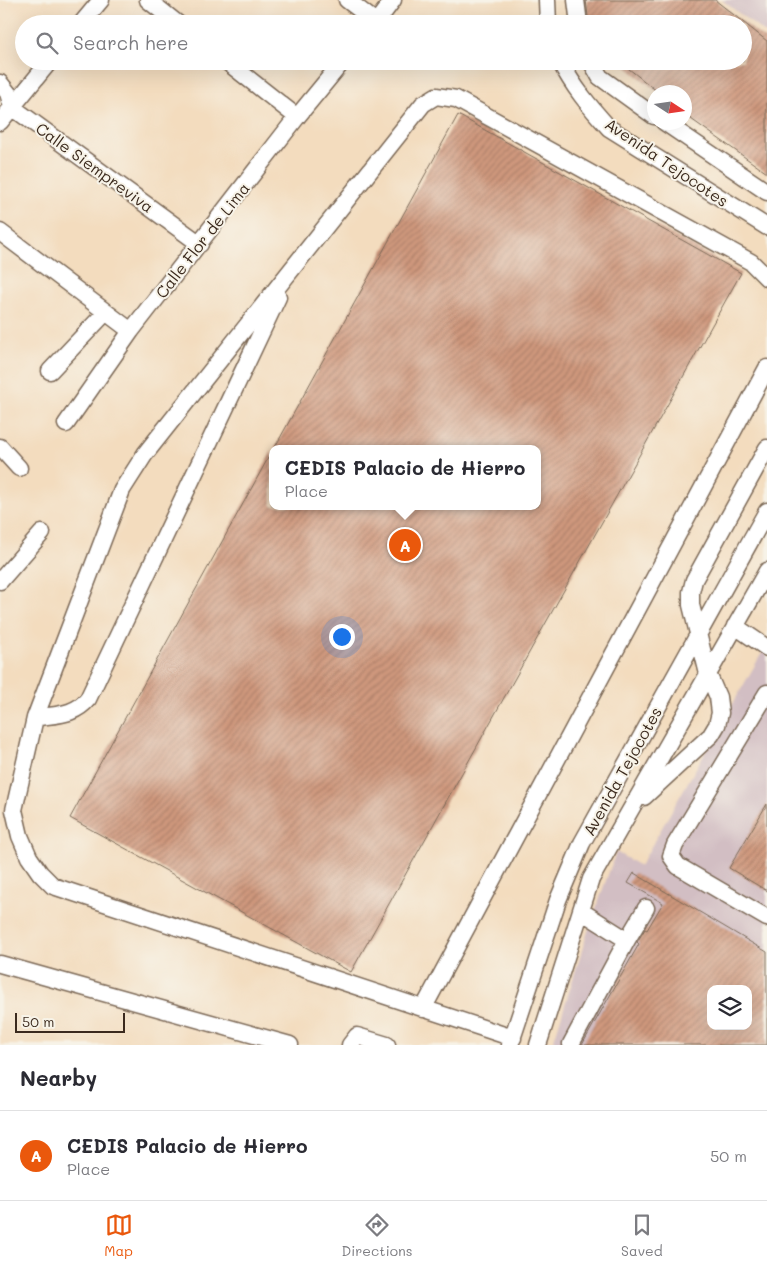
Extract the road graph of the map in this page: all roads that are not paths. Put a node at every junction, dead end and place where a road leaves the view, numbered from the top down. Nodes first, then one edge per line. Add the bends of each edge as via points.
1 (101, 0) edge
2 (148, 0) edge
3 (347, 0) edge
4 (393, 0) edge
5 (547, 0) edge
6 (576, 0) edge
7 (88, 15) edge
8 (167, 15) edge
9 (365, 15) edge
10 (381, 15) edge
11 (548, 15) edge
12 (578, 15) edge
13 (43, 70) edge
14 (237, 70) edge
15 (336, 70) edge
16 (564, 70) edge
17 (596, 70) edge
18 (0, 83) edge
19 (12, 107) junction
20 (647, 111) edge
21 (297, 117) junction
22 (0, 122) edge
23 (676, 130) edge
24 (767, 192) edge
25 (767, 227) edge
26 (0, 232) edge
27 (200, 244) junction
28 (291, 270) junction
29 (767, 278) edge
30 (105, 313) junction
31 (131, 331) junction
32 (767, 368) edge
33 (50, 371) dead end
34 (66, 424) dead end
35 (0, 448) edge
36 (767, 448) edge
37 (19, 468) dead end
38 (767, 511) edge
39 (42, 533) dead end
40 (767, 570) edge
41 (0, 581) edge
42 (736, 626) junction
43 (698, 634) junction
44 (767, 648) edge
45 (708, 674) junction
46 (767, 694) edge
47 (36, 718) junction
48 (631, 809) junction
49 (646, 908) dead end
50 (581, 911) junction
51 (767, 918) edge
52 (627, 940) junction
53 (0, 964) edge
54 (423, 1009) junction
55 (512, 1041) edge
56 (571, 1044) dead end
57 (290, 1045) edge
58 (350, 1045) edge
59 (388, 1045) edge
60 (538, 1045) edge

1 - 7 street
2 - 8 street
3 - 9 street
4 - 10 street
5 - 11 street
6 - 12 street
13 - 19 street
14 - 21 street
15 - 21 street, Calle Flor de Lima
16 - 25 street, Avenida Tejocotes via 589,106 610,128
17 - 20 street, Avenida Tejocotes via 600,77
18 - 19 street, Calle Siempreviva via 8,92
19 - 22 street
19 - 27 street, Calle Siempreviva
21 - 27 street, Calle Flor de Lima
23 - 24 street, Avenida Tejocotes
26 - 30 street
27 - 31 street, Calle Flor de Lima
28 - 29 street via 423,104 436,96 465,103 750,262
28 - 47 street via 144,454 122,490
28 - 47 street via 88,699 81,708 72,712
30 - 31 street
30 - 33 street
31 - 34 street, Calle Flor de Lima
32 - 54 street
35 - 37 street
36 - 43 street via 694,580 691,605
38 - 43 street, Avenida Tejocotes
39 - 41 street
40 - 42 street, Avenida Tejocotes
42 - 44 street
42 - 45 street, Avenida Tejocotes
43 - 45 street
43 - 55 street, Avenida Tejocotes via 582,843 558,900
45 - 48 street, Avenida Tejocotes
45 - 48 street via 718,697 720,713 717,725 711,735
46 - 51 street via 674,845 671,856 678,866
47 - 54 street via 14,810 29,857 53,886
48 - 50 street, Avenida Tejocotes via 592,879
49 - 52 street
50 - 52 street
50 - 60 street, Avenida Tejocotes
52 - 56 street
53 - 57 street
54 - 55 street
58 - 59 street via 357,1036

